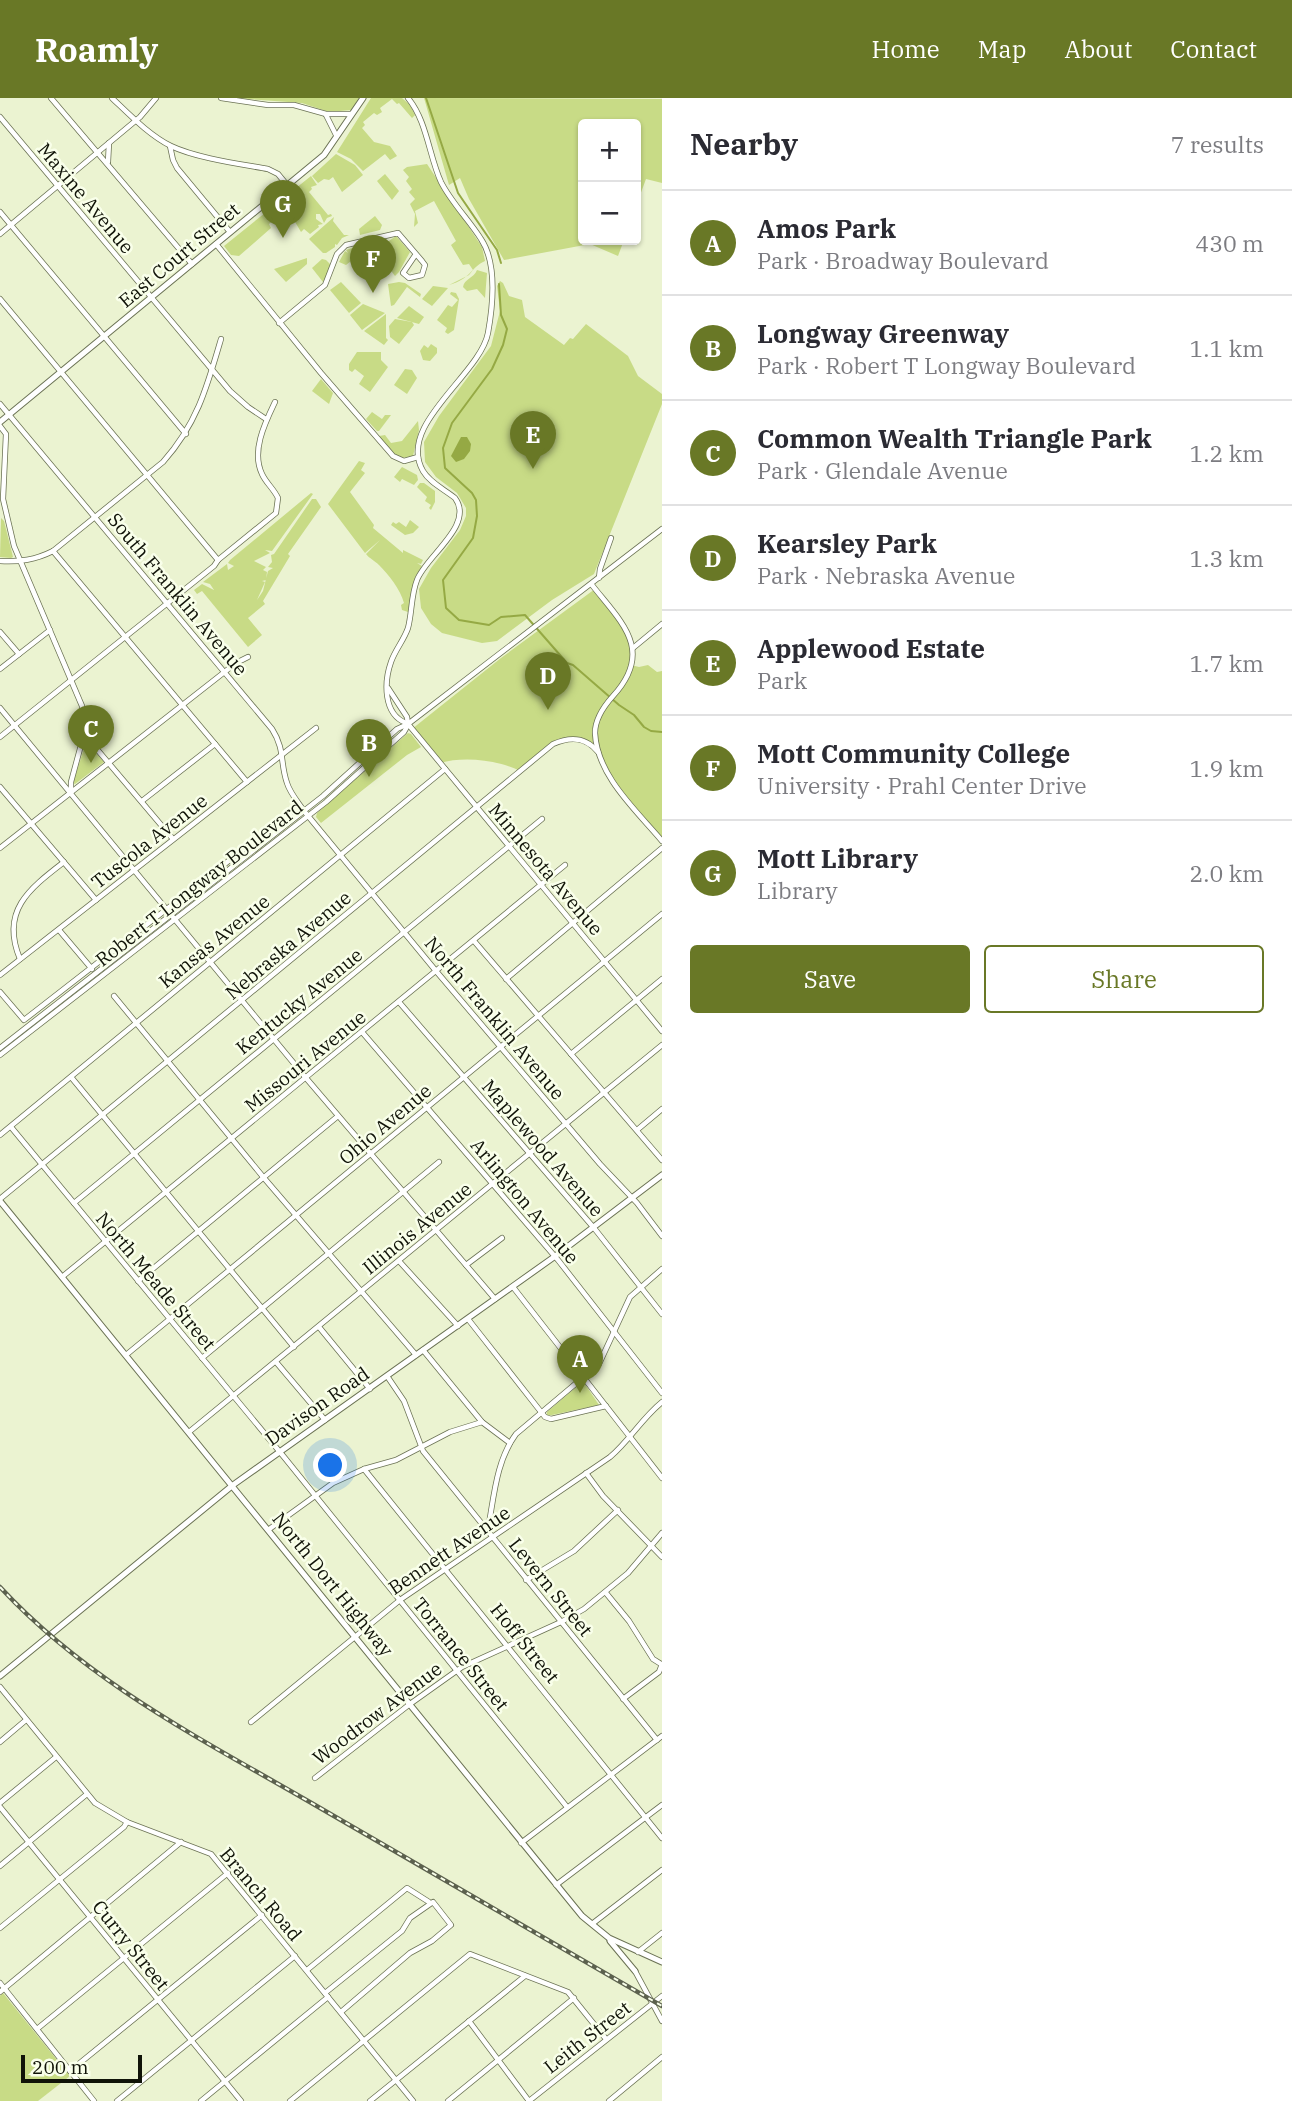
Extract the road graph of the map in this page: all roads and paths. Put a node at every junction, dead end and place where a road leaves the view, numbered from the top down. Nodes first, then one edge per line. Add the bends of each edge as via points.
1 (51, 98) edge
2 (112, 98) edge
3 (156, 98) edge
4 (220, 98) edge
5 (363, 98) edge
6 (408, 98) edge
7 (326, 114) junction
8 (352, 114) junction
9 (0, 117) edge
10 (136, 120) junction
11 (337, 139) junction
12 (109, 143) junction
13 (170, 146) junction
14 (98, 152) junction
15 (108, 163) junction
16 (287, 185) junction
17 (58, 186) junction
18 (0, 212) edge
19 (11, 225) junction
20 (230, 232) junction
21 (0, 234) edge
22 (216, 244) junction
23 (416, 254) junction
24 (192, 264) junction
25 (151, 298) junction
26 (0, 299) edge
27 (279, 323) junction
28 (104, 337) junction
29 (221, 339) dead end
30 (212, 371) junction
31 (61, 372) junction
32 (275, 402) dead end
33 (0, 404) edge
34 (9, 415) junction
35 (267, 419) junction
36 (0, 424) edge
37 (186, 434) junction
38 (418, 457) junction
39 (148, 475) junction
40 (3, 499) junction
41 (0, 510) edge
42 (96, 518) junction
43 (662, 529) edge
44 (611, 538) dead end
45 (53, 551) junction
46 (604, 556) junction
47 (218, 560) junction
48 (0, 561) edge
49 (20, 562) junction
50 (616, 566) junction
51 (599, 579) junction
52 (592, 585) junction
53 (167, 603) junction
54 (662, 624) edge
55 (50, 630) junction
56 (0, 632) edge
57 (125, 637) junction
58 (632, 649) junction
59 (19, 654) junction
60 (248, 657) dead end
61 (0, 669) edge
62 (225, 672) junction
63 (72, 679) junction
64 (183, 706) junction
65 (0, 708) edge
66 (15, 724) junction
67 (408, 724) junction
68 (316, 728) dead end
69 (595, 729) junction
70 (84, 734) junction
71 (0, 737) edge
72 (577, 739) junction
73 (215, 744) junction
74 (598, 752) junction
75 (283, 755) junction
76 (110, 763) junction
77 (445, 769) junction
78 (247, 782) junction
79 (0, 787) edge
80 (71, 792) junction
81 (142, 801) junction
82 (477, 807) junction
83 (306, 813) junction
84 (293, 819) junction
85 (542, 819) dead end
86 (31, 824) junction
87 (173, 839) junction
88 (662, 841) edge
89 (509, 846) junction
90 (0, 848) edge
91 (662, 848) edge
92 (341, 855) junction
93 (64, 862) junction
94 (565, 865) dead end
95 (135, 870) junction
96 (541, 885) junction
97 (372, 893) junction
98 (15, 900) dead end
99 (96, 900) junction
100 (167, 910) junction
101 (662, 914) edge
102 (173, 917) junction
103 (573, 923) junction
104 (59, 929) junction
105 (404, 933) junction
106 (474, 941) junction
107 (8, 942) dead end
108 (20, 959) junction
109 (605, 961) junction
110 (210, 962) junction
111 (92, 969) junction
112 (436, 971) junction
113 (0, 975) edge
114 (506, 979) junction
115 (662, 979) edge
116 (0, 992) edge
117 (114, 996) dead end
118 (637, 1000) junction
119 (242, 1001) junction
120 (399, 1001) junction
121 (538, 1016) junction
122 (136, 1023) junction
123 (662, 1031) edge
124 (362, 1032) junction
125 (274, 1040) junction
126 (9, 1041) junction
127 (16, 1043) junction
128 (662, 1045) edge
129 (501, 1047) junction
130 (0, 1048) edge
131 (0, 1055) edge
132 (571, 1055) junction
133 (168, 1062) junction
134 (71, 1077) junction
135 (464, 1077) junction
136 (306, 1078) junction
137 (604, 1092) junction
138 (200, 1101) junction
139 (426, 1108) junction
140 (662, 1109) edge
141 (102, 1115) junction
142 (338, 1116) junction
143 (566, 1123) junction
144 (11, 1126) junction
145 (637, 1130) junction
146 (0, 1135) edge
147 (232, 1139) junction
148 (529, 1153) junction
149 (135, 1154) junction
150 (371, 1154) junction
151 (662, 1160) edge
152 (439, 1162) dead end
153 (43, 1165) junction
154 (662, 1175) edge
155 (264, 1178) junction
156 (492, 1184) junction
157 (403, 1192) junction
158 (166, 1193) junction
159 (632, 1199) junction
160 (0, 1200) edge
161 (74, 1203) junction
162 (297, 1215) junction
163 (594, 1228) junction
164 (436, 1230) junction
165 (199, 1231) junction
166 (662, 1236) edge
167 (502, 1238) dead end
168 (106, 1242) junction
169 (329, 1253) junction
170 (554, 1256) junction
171 (399, 1261) junction
172 (466, 1265) junction
173 (662, 1269) edge
174 (230, 1270) junction
175 (62, 1277) junction
176 (138, 1281) junction
177 (640, 1286) junction
178 (513, 1287) junction
179 (362, 1292) junction
180 (495, 1299) junction
181 (262, 1308) junction
182 (662, 1314) edge
183 (170, 1319) junction
184 (468, 1319) junction
185 (458, 1326) junction
186 (318, 1327) junction
187 (614, 1332) junction
188 (294, 1347) junction
189 (423, 1350) junction
190 (126, 1354) junction
191 (416, 1355) junction
192 (202, 1358) junction
193 (276, 1362) junction
194 (387, 1376) junction
195 (584, 1378) junction
196 (370, 1389) junction
197 (662, 1392) edge
198 (234, 1396) junction
199 (662, 1402) edge
200 (606, 1406) junction
201 (542, 1413) junction
202 (325, 1421) junction
203 (482, 1422) junction
204 (189, 1432) junction
205 (631, 1437) junction
206 (510, 1443) junction
207 (422, 1448) junction
208 (280, 1452) junction
209 (365, 1469) junction
210 (586, 1473) junction
211 (662, 1478) edge
212 (233, 1485) junction
213 (316, 1496) junction
214 (618, 1510) junction
215 (268, 1530) junction
216 (488, 1530) junction
217 (662, 1533) edge
218 (493, 1538) junction
219 (653, 1546) junction
220 (662, 1557) edge
221 (444, 1567) junction
222 (526, 1580) junction
223 (606, 1593) junction
224 (400, 1600) junction
225 (561, 1622) junction
226 (355, 1637) junction
227 (509, 1645) junction
228 (662, 1664) edge
229 (457, 1671) junction
230 (0, 1676) edge
231 (0, 1687) edge
232 (624, 1699) junction
233 (410, 1704) junction
234 (26, 1720) junction
235 (251, 1722) dead end
236 (662, 1736) edge
237 (657, 1740) junction
238 (0, 1742) edge
239 (56, 1757) junction
240 (612, 1773) junction
241 (315, 1778) dead end
242 (87, 1794) junction
243 (0, 1805) edge
244 (662, 1805) edge
245 (567, 1807) junction
246 (646, 1817) junction
247 (127, 1822) junction
248 (662, 1838) edge
249 (29, 1842) junction
250 (181, 1842) junction
251 (522, 1843) junction
252 (0, 1866) edge
253 (662, 1870) edge
254 (228, 1873) junction
255 (59, 1879) junction
256 (556, 1885) junction
257 (429, 1902) junction
258 (262, 1915) junction
259 (90, 1918) junction
260 (592, 1924) junction
261 (0, 1928) edge
262 (662, 1933) edge
263 (609, 1938) junction
264 (637, 1952) junction
265 (295, 1956) junction
266 (125, 1959) junction
267 (662, 1962) edge
268 (307, 1970) junction
269 (635, 1971) junction
270 (526, 1976) junction
271 (1, 1988) edge
272 (326, 1995) junction
273 (662, 1996) edge
274 (574, 1998) junction
275 (158, 2000) junction
276 (652, 2003) junction
277 (341, 2012) junction
278 (468, 2021) junction
279 (662, 2021) edge
280 (37, 2029) junction
281 (606, 2039) junction
282 (191, 2041) junction
283 (364, 2041) junction
284 (662, 2057) edge
285 (499, 2060) junction
286 (70, 2071) junction
287 (396, 2080) junction
288 (225, 2081) junction
289 (94, 2101) edge
290 (117, 2101) edge
291 (201, 2101) edge
292 (241, 2101) edge
293 (290, 2101) edge
294 (370, 2101) edge
295 (413, 2101) edge
296 (448, 2101) edge
297 (529, 2101) edge
298 (608, 2101) edge

1 - 14 street
2 - 10 street
3 - 10 street
4 - 7 street via 294,105
5 - 8 main road, East Court Street
6 - 38 street via 444,187 485,247 491,301 484,344 426,425
7 - 8 street
7 - 11 street
8 - 11 main road, East Court Street
9 - 17 street, Maxine Avenue
10 - 12 street
10 - 13 street
11 - 16 main road, East Court Street
12 - 14 street
12 - 15 street
13 - 16 street via 268,169
13 - 20 street via 177,168
14 - 15 street
14 - 17 street
15 - 24 street
16 - 20 main road, East Court Street
17 - 19 street
17 - 25 street, Maxine Avenue
18 - 19 street
19 - 21 street
19 - 28 street
20 - 22 main road, East Court Street
22 - 24 main road, East Court Street
22 - 27 street
23 - 23 street via 406,266 405,276 422,275 425,269
23 - 27 street via 398,233 346,245 337,254 325,285
24 - 25 main road, East Court Street
25 - 28 main road, East Court Street
25 - 30 street, Maxine Avenue
26 - 31 street
27 - 38 street via 393,456 404,461
28 - 31 main road, East Court Street
28 - 37 street
29 - 30 street
30 - 35 street, Maxine Avenue
30 - 37 street
31 - 34 main road, East Court Street
31 - 39 street
32 - 35 street
33 - 34 street, South Franklin Avenue
34 - 36 main road, East Court Street
34 - 42 street, South Franklin Avenue
35 - 47 street via 259,467 279,505 276,513
36 - 40 street via 6,434
37 - 39 street
38 - 67 street, Minnesota Avenue via 426,475 457,501 461,515 417,580 408,628 387,674 390,707
39 - 42 street
39 - 47 street
40 - 41 street
40 - 49 street
42 - 45 street
42 - 53 street, South Franklin Avenue
43 - 50 street, Robert T Longway Boulevard
44 - 46 street
45 - 49 street
45 - 57 street
46 - 50 street via 607,565
46 - 51 street
47 - 53 street
48 - 49 street
49 - 55 street
50 - 51 street, Robert T Longway Boulevard
51 - 52 street, Robert T Longway Boulevard
52 - 58 street via 628,631
52 - 67 street, Robert T Longway Boulevard
53 - 57 street
53 - 62 street, South Franklin Avenue
54 - 58 street
55 - 59 street
55 - 63 street
56 - 59 street
57 - 63 street
57 - 64 street
58 - 69 street via 625,680
59 - 61 street
60 - 62 street
62 - 64 street
62 - 75 street, South Franklin Avenue via 272,729
63 - 66 street
63 - 70 street via 82,706
64 - 73 street
64 - 76 street
65 - 66 street
66 - 71 street
66 - 80 street
67 - 77 street, Minnesota Avenue
67 - 83 street, Robert T Longway Boulevard
68 - 75 street, Tuscola Avenue
69 - 72 street, Nebraska Avenue
69 - 74 street
70 - 76 street
70 - 80 street
72 - 74 street
72 - 82 street, Nebraska Avenue via 553,744
73 - 78 street
73 - 81 street
74 - 88 street via 615,784
75 - 78 street, Tuscola Avenue
75 - 83 street, South Franklin Avenue via 291,793
76 - 80 street
76 - 81 street
77 - 82 street, Minnesota Avenue
77 - 92 street, Kansas Avenue
78 - 87 street, Tuscola Avenue
79 - 86 street
80 - 86 street
80 - 95 street
81 - 87 street
82 - 89 street, Minnesota Avenue
82 - 97 street, Nebraska Avenue
83 - 84 street, Robert T Longway Boulevard
83 - 92 street, North Franklin Avenue
83 - 102 street, Robert T Longway Boulevard
84 - 100 street via 289,814
84 - 102 street, Robert T Longway Boulevard
85 - 89 street, Kentucky Avenue
86 - 90 street
86 - 93 street
87 - 95 street, Tuscola Avenue
89 - 96 street, Minnesota Avenue
89 - 105 street, Kentucky Avenue
91 - 103 street
92 - 97 street, North Franklin Avenue
92 - 110 street, Kansas Avenue
93 - 98 street
93 - 99 street
94 - 96 street, Missouri Avenue
95 - 99 street, Tuscola Avenue
95 - 100 street
96 - 103 street, Minnesota Avenue
96 - 106 street, Missouri Avenue
97 - 105 street, North Franklin Avenue
97 - 119 street, Nebraska Avenue
99 - 104 street, Tuscola Avenue
100 - 102 street
100 - 111 street
101 - 109 street, Ohio Avenue
102 - 110 street
102 - 126 street, Robert T Longway Boulevard
102 - 127 street, Robert T Longway Boulevard
103 - 109 street, Minnesota Avenue
103 - 114 street
104 - 108 street, Tuscola Avenue
104 - 111 street
105 - 112 street, North Franklin Avenue
105 - 125 street, Kentucky Avenue
106 - 112 street, Missouri Avenue
106 - 114 street
107 - 108 street
108 - 113 street, Tuscola Avenue
109 - 118 street, Minnesota Avenue
109 - 121 street, Ohio Avenue
110 - 119 street
110 - 122 street, Kansas Avenue
111 - 116 street via 24,1020
112 - 120 street, Missouri Avenue
112 - 129 street, North Franklin Avenue
114 - 121 street
115 - 118 street
117 - 122 street
118 - 123 street, Minnesota Avenue
118 - 132 street
119 - 125 street
119 - 133 street, Nebraska Avenue
120 - 124 street, Missouri Avenue
120 - 135 street, Maplewood Avenue
121 - 129 street, Ohio Avenue
121 - 132 street
122 - 133 street
122 - 134 street, Kansas Avenue
124 - 136 street, Missouri Avenue
124 - 139 street, Arlington Avenue
125 - 136 street
125 - 138 street, Kentucky Avenue
126 - 127 street
126 - 130 street, Robert T Longway Boulevard
127 - 131 street, Robert T Longway Boulevard
128 - 137 street, Illinois Avenue
129 - 135 street, Ohio Avenue
129 - 143 street, North Franklin Avenue
132 - 137 street
133 - 138 street
133 - 141 street, Nebraska Avenue
134 - 141 street
134 - 144 street, Kansas Avenue
135 - 139 street, Ohio Avenue
135 - 148 street, Maplewood Avenue
136 - 142 street
136 - 147 street, Missouri Avenue
137 - 143 street, Illinois Avenue
137 - 145 street
138 - 147 street
138 - 149 street, Kentucky Avenue
139 - 150 street, Ohio Avenue
139 - 156 street, Arlington Avenue
140 - 145 street
141 - 149 street
141 - 153 street, Nebraska Avenue
142 - 150 street
142 - 155 street
143 - 148 street, Illinois Avenue
143 - 159 street, North Franklin Avenue
144 - 146 street, Kansas Avenue
144 - 153 street, North Meade Street
145 - 151 street
147 - 155 street
147 - 158 street, Missouri Avenue
148 - 156 street, Illinois Avenue
148 - 163 street, Maplewood Avenue
149 - 158 street
149 - 161 street, Kentucky Avenue
150 - 157 street
150 - 162 street, Ohio Avenue
152 - 157 street
153 - 160 street, Nebraska Avenue
153 - 161 street, North Meade Street
154 - 159 main road, Davison Road
155 - 162 street
155 - 165 street
156 - 164 street, Illinois Avenue
156 - 170 street, Arlington Avenue
157 - 164 street
157 - 169 street
158 - 165 street
158 - 168 street, Missouri Avenue
159 - 163 main road, Davison Road
159 - 166 street, North Franklin Avenue
160 - 175 main road, North Dort Highway
161 - 168 street, North Meade Street
162 - 169 street
162 - 174 street, Ohio Avenue
163 - 170 main road, Davison Road
163 - 177 street, Maplewood Avenue
164 - 171 street, Illinois Avenue
164 - 172 street
165 - 174 street
165 - 176 street
167 - 172 street
168 - 175 street, Missouri Avenue
168 - 176 street, North Meade Street
169 - 179 street
169 - 181 street
170 - 178 main road, Davison Road
170 - 187 street, Arlington Avenue
171 - 179 street, Illinois Avenue
171 - 185 street
172 - 180 street
173 - 177 street
174 - 181 street
174 - 183 street, Ohio Avenue
175 - 190 main road, North Dort Highway
176 - 183 street, North Meade Street
177 - 182 street, Maplewood Avenue
177 - 187 street via 629,1297
178 - 180 main road, Davison Road
178 - 195 street
179 - 186 street, Illinois Avenue
179 - 191 street
180 - 184 main road, Davison Road
181 - 188 street
181 - 192 street
183 - 190 street, Ohio Avenue
183 - 192 street, North Meade Street
184 - 185 main road, Davison Road
184 - 201 street
185 - 189 main road, Davison Road
186 - 188 street, Illinois Avenue
186 - 196 street
187 - 195 street via 602,1360
187 - 197 street, Arlington Avenue
188 - 193 street, Illinois Avenue
189 - 191 main road, Davison Road
189 - 203 street
190 - 204 main road, North Dort Highway
191 - 194 main road, Davison Road
192 - 198 street, North Meade Street
193 - 198 street, Illinois Avenue
193 - 202 street
194 - 196 main road, Davison Road
194 - 207 street, Levern Street via 404,1401
195 - 200 street
195 - 201 street
196 - 202 main road, Davison Road
198 - 204 street, Illinois Avenue
198 - 208 street, North Meade Street
199 - 205 street, Bennett Avenue
200 - 201 street via 551,1419
200 - 205 street
201 - 206 street
202 - 208 main road, Davison Road
203 - 206 street
203 - 207 street via 450,1432
204 - 212 main road, North Dort Highway
205 - 210 street, Bennett Avenue
205 - 211 street
206 - 216 street via 499,1471
207 - 209 street
207 - 216 street, Levern Street
208 - 212 main road, Davison Road
208 - 213 street, Torrance Street
209 - 213 street
209 - 221 street, Hoff Street
210 - 214 street
210 - 218 street, Bennett Avenue
212 - 215 main road, North Dort Highway
212 - 230 main road, Davison Road
213 - 215 street
213 - 224 street, Torrance Street
214 - 219 street
214 - 222 street via 574,1551
215 - 226 main road, North Dort Highway
216 - 218 street, Levern Street
217 - 219 street, Woodrow Avenue
218 - 221 street, Bennett Avenue
218 - 222 street, Levern Street
219 - 220 street
219 - 223 street, Woodrow Avenue
221 - 224 street, Bennett Avenue
221 - 227 street, Hoff Street
222 - 225 street, Levern Street
223 - 225 street, Woodrow Avenue
223 - 228 street via 653,1659
224 - 226 street, Bennett Avenue
224 - 229 street, Torrance Street
225 - 227 street, Woodrow Avenue
225 - 232 street, Levern Street
226 - 233 main road, North Dort Highway
226 - 235 street, Bennett Avenue
227 - 229 street, Woodrow Avenue
227 - 240 street, Hoff Street
228 - 232 street
229 - 233 street, Woodrow Avenue
229 - 245 street, Torrance Street
231 - 234 street, Branch Road
232 - 237 street, Levern Street
233 - 241 street, Woodrow Avenue
233 - 251 main road, North Dort Highway
234 - 238 street
234 - 239 street, Branch Road
236 - 237 street
237 - 240 street
239 - 242 street, Branch Road
239 - 243 street
240 - 245 street
240 - 246 street, Hoff Street
242 - 247 street, Branch Road
242 - 249 street
243 - 249 street, Curry Street
244 - 246 street
245 - 251 street
246 - 248 street, Hoff Street
246 - 256 street
247 - 250 street, Branch Road
247 - 255 street
249 - 252 street
249 - 255 street, Curry Street
250 - 254 street, Branch Road via 211,1854
250 - 259 street
251 - 256 main road, North Dort Highway
253 - 260 street
254 - 258 street, Branch Road
254 - 266 street
255 - 259 street, Curry Street
255 - 261 street
256 - 260 main road, North Dort Highway
257 - 268 street via 407,1888
257 - 272 street
257 - 277 street via 451,1925
258 - 265 street, Branch Road
258 - 275 street
259 - 266 street, Curry Street
259 - 271 street
260 - 263 main road, North Dort Highway
262 - 264 street
263 - 264 main road, North Dort Highway
263 - 269 main road
264 - 267 main road, North Dort Highway
264 - 269 main road
265 - 268 street, Branch Road
265 - 282 street
266 - 275 street, Curry Street
266 - 280 street
268 - 272 street, Branch Road
269 - 276 street
270 - 274 street
270 - 278 street
270 - 283 street via 470,1954
271 - 280 street
272 - 277 street, Branch Road
272 - 288 street
273 - 276 street, Leith Street
274 - 281 street
274 - 285 street
275 - 282 street, Curry Street
275 - 286 street
276 - 279 street
276 - 281 street, Leith Street
277 - 283 street, Branch Road
278 - 285 street
278 - 287 street
280 - 286 street
281 - 297 street, Leith Street
282 - 288 street, Curry Street
282 - 290 street
283 - 287 street, Branch Road
283 - 293 street
284 - 298 street
285 - 296 street
285 - 297 street
286 - 289 street
287 - 294 street
287 - 295 street, Branch Road
288 - 291 street
288 - 292 street, Curry Street

